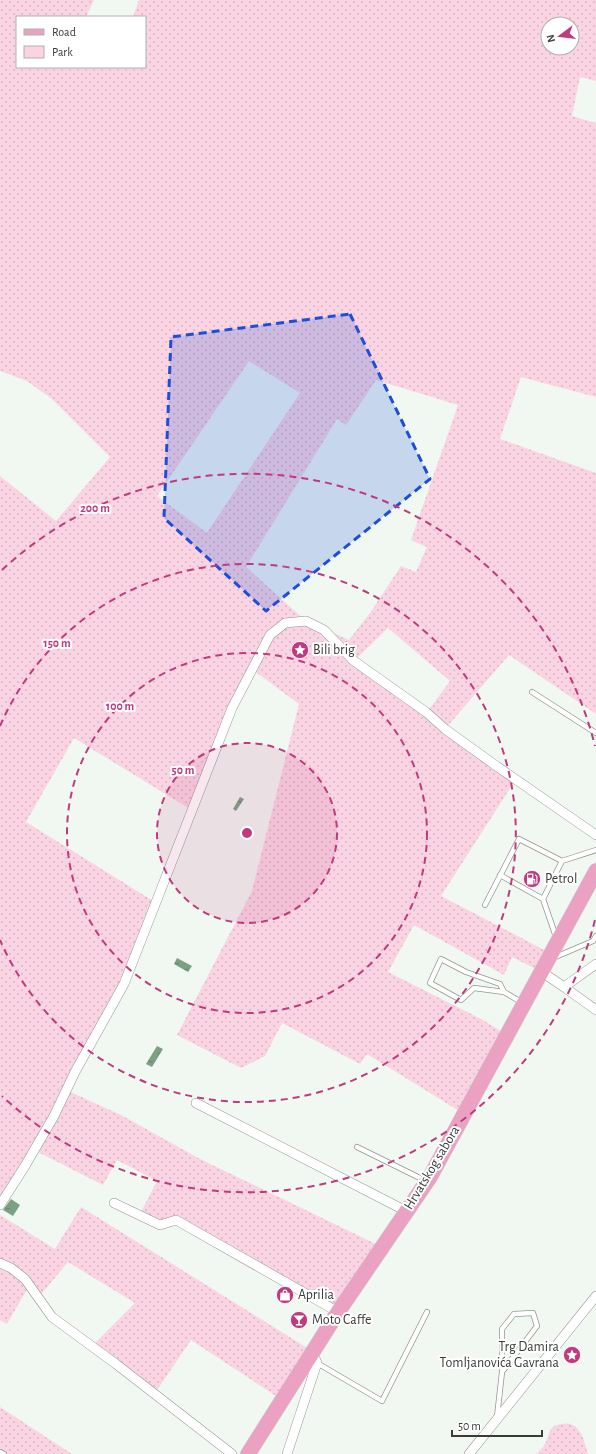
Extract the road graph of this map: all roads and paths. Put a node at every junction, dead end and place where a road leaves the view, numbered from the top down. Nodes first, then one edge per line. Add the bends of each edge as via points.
1 (532, 692) dead end
2 (596, 733) edge
3 (596, 835) edge
4 (596, 850) edge
5 (562, 861) junction
6 (596, 871) edge
7 (500, 875) junction
8 (543, 899) junction
9 (485, 905) dead end
10 (596, 936) edge
11 (558, 942) junction
12 (596, 964) edge
13 (545, 966) junction
14 (564, 987) junction
15 (504, 992) junction
16 (524, 1004) junction
17 (596, 1010) edge
18 (196, 1103) dead end
19 (357, 1147) dead end
20 (427, 1182) junction
21 (114, 1203) dead end
22 (0, 1205) edge
23 (406, 1211) junction
24 (0, 1263) edge
25 (596, 1296) edge
26 (338, 1312) junction
27 (427, 1312) dead end
28 (314, 1357) junction
29 (502, 1372) junction
30 (496, 1420) junction
31 (0, 1452) edge
32 (4, 1454) edge
33 (232, 1454) edge
34 (248, 1454) edge
35 (287, 1454) edge
36 (469, 1454) edge

1 - 2 lane
3 - 22 street via 495,765 354,661 324,630 306,621 285,623 270,635 232,708 124,984 75,1072 54,1116
4 - 5 lane
5 - 7 lane via 519,839
5 - 8 lane
6 - 11 main road, Hrvatskog sabora
7 - 8 lane
7 - 9 lane
8 - 11 lane
10 - 13 lane via 593,941
11 - 13 main road, Hrvatskog sabora
12 - 14 street
13 - 14 street
13 - 16 main road, Hrvatskog sabora
14 - 17 street
15 - 15 lane via 500,984 466,972 441,959 430,983 461,1000 474,988
15 - 16 lane
16 - 20 main road, Hrvatskog sabora
18 - 23 street
19 - 20 lane
20 - 23 main road, Hrvatskog sabora
21 - 26 street via 160,1225 176,1220
23 - 26 main road, Hrvatskog sabora
24 - 33 street via 25,1279 52,1317
25 - 30 street
26 - 28 main road, Hrvatskog sabora
27 - 28 lane via 382,1401
28 - 34 main road, Hrvatskog sabora
28 - 35 street
29 - 29 lane via 537,1326 534,1313 514,1314 502,1329
29 - 30 lane
30 - 36 street
31 - 32 lane

